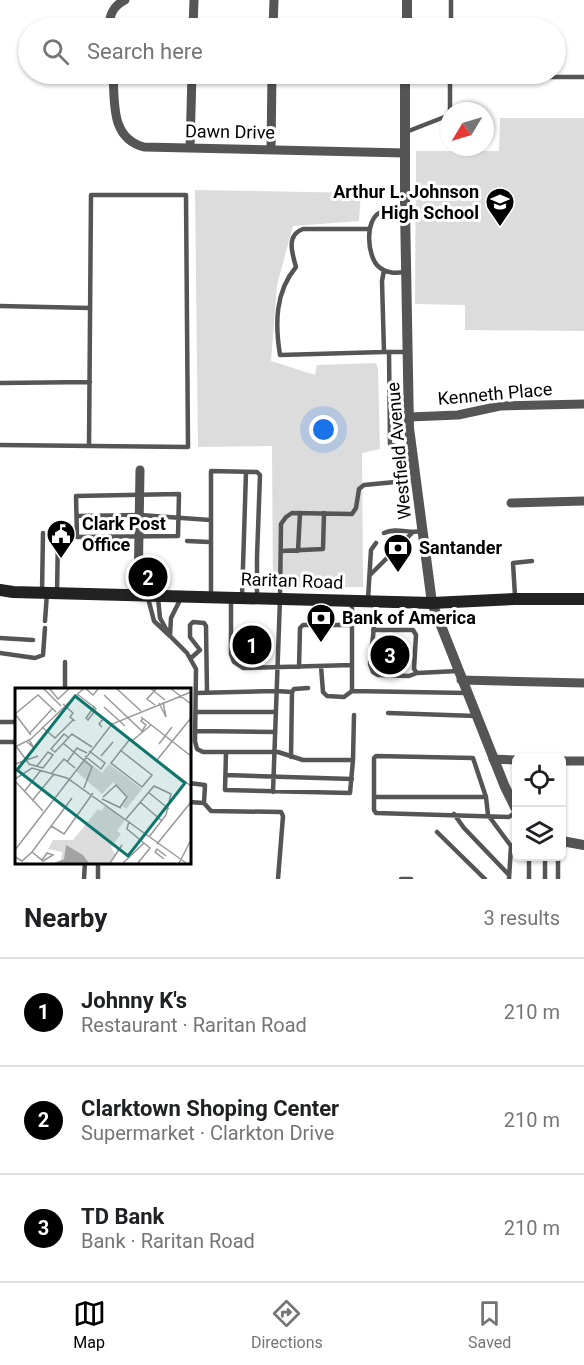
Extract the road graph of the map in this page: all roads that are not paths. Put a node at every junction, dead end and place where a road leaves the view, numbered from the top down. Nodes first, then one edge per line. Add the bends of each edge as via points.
1 (125, 0) edge
2 (194, 0) edge
3 (274, 0) edge
4 (407, 0) edge
5 (451, 0) edge
6 (110, 18) edge
7 (193, 18) edge
8 (273, 18) edge
9 (407, 18) edge
10 (451, 18) edge
11 (566, 77) edge
12 (584, 77) edge
13 (114, 84) edge
14 (192, 84) edge
15 (272, 84) edge
16 (405, 84) edge
17 (450, 84) edge
18 (449, 102) edge
19 (440, 119) edge
20 (404, 133) junction
21 (190, 148) junction
22 (271, 149) junction
23 (405, 153) junction
24 (405, 211) junction
25 (370, 229) junction
26 (384, 270) junction
27 (406, 272) junction
28 (0, 306) edge
29 (90, 308) junction
30 (386, 352) junction
31 (408, 352) junction
32 (90, 382) junction
33 (0, 383) edge
34 (584, 404) edge
35 (409, 417) junction
36 (0, 445) edge
37 (89, 446) junction
38 (412, 447) junction
39 (140, 470) dead end
40 (246, 472) junction
41 (416, 480) junction
42 (140, 495) junction
43 (584, 501) edge
44 (511, 503) dead end
45 (300, 513) junction
46 (324, 513) junction
47 (140, 515) junction
48 (76, 516) junction
49 (179, 517) junction
50 (210, 520) junction
51 (417, 532) junction
52 (43, 533) dead end
53 (384, 533) dead end
54 (58, 535) dead end
55 (139, 537) junction
56 (244, 540) junction
57 (187, 541) dead end
58 (258, 541) junction
59 (209, 542) junction
60 (376, 543) dead end
61 (281, 551) junction
62 (298, 551) junction
63 (532, 561) dead end
64 (370, 575) junction
65 (0, 590) edge
66 (49, 593) junction
67 (148, 595) junction
68 (184, 596) junction
69 (211, 597) junction
70 (237, 598) junction
71 (257, 598) junction
72 (280, 599) junction
73 (515, 599) junction
74 (584, 599) edge
75 (352, 601) junction
76 (371, 602) junction
77 (432, 603) junction
78 (45, 621) dead end
79 (352, 625) junction
80 (45, 628) dead end
81 (373, 630) junction
82 (170, 636) junction
83 (0, 638) edge
84 (33, 640) dead end
85 (206, 648) junction
86 (200, 650) junction
87 (0, 653) edge
88 (191, 657) junction
89 (65, 662) dead end
90 (352, 665) junction
91 (321, 666) junction
92 (299, 667) junction
93 (278, 669) junction
94 (417, 673) junction
95 (459, 675) junction
96 (584, 683) edge
97 (65, 688) edge
98 (308, 688) dead end
99 (276, 691) junction
100 (352, 691) junction
101 (207, 692) junction
102 (292, 692) junction
103 (196, 693) junction
104 (466, 693) junction
105 (196, 712) junction
106 (275, 712) junction
107 (388, 713) dead end
108 (354, 715) dead end
109 (476, 716) junction
110 (0, 722) edge
111 (15, 723) edge
112 (195, 731) junction
113 (275, 732) junction
114 (226, 752) junction
115 (276, 752) junction
116 (291, 757) junction
117 (494, 759) junction
118 (352, 760) junction
119 (512, 760) edge
120 (566, 761) edge
121 (584, 761) edge
122 (226, 775) junction
123 (274, 776) junction
124 (352, 780) junction
125 (190, 783) edge
126 (273, 792) junction
127 (374, 796) junction
128 (486, 797) junction
129 (190, 802) edge
130 (204, 803) junction
131 (514, 807) edge
132 (454, 814) junction
133 (512, 814) edge
134 (488, 815) junction
135 (438, 832) dead end
136 (566, 842) edge
137 (584, 844) edge
138 (529, 861) edge
139 (545, 861) edge
140 (558, 861) edge
141 (85, 864) edge
142 (509, 877) edge
143 (84, 879) edge
144 (278, 879) edge
145 (400, 879) edge
146 (411, 879) edge
147 (486, 879) edge
148 (529, 879) edge
149 (545, 879) edge
150 (558, 879) edge

1 - 6 street via 113,9
2 - 7 street
3 - 8 street
4 - 9 street
5 - 10 lane
11 - 12 lane
13 - 21 street, Dawn Drive via 119,129 129,141 144,147
14 - 21 street
15 - 22 street
16 - 20 street, Westfield Avenue
17 - 18 lane
19 - 20 lane
20 - 23 street, Westfield Avenue
21 - 22 street, Dawn Drive
22 - 23 street, Dawn Drive
23 - 24 street, Westfield Avenue
24 - 25 lane via 381,213
24 - 27 street, Westfield Avenue
25 - 26 lane via 372,256
25 - 30 lane via 303,229 294,233 291,241 296,267 282,288 277,322 280,355
26 - 27 lane via 394,274
26 - 30 lane
27 - 31 street, Westfield Avenue
28 - 29 lane
29 - 32 lane
29 - 37 lane via 91,195 186,195 188,447
30 - 31 lane
30 - 38 lane via 390,444
31 - 35 street, Westfield Avenue
32 - 33 lane
32 - 37 lane
34 - 35 street, Kenneth Place via 500,406 458,416
35 - 38 street, Westfield Avenue
36 - 37 lane
38 - 41 street, Westfield Avenue
39 - 42 street
40 - 50 lane via 211,471
40 - 56 lane
40 - 58 lane via 260,475
41 - 46 lane via 368,483 359,489 352,514
41 - 51 street, Westfield Avenue
42 - 47 street
42 - 48 lane via 76,496
42 - 49 lane via 179,494
43 - 44 street
45 - 46 lane
45 - 61 lane via 292,513 281,524
45 - 62 lane
46 - 62 lane via 323,549
47 - 48 lane
47 - 49 lane
47 - 55 street
48 - 55 lane via 77,537
49 - 50 lane
49 - 55 lane via 178,536
50 - 59 lane
51 - 53 lane via 393,529
51 - 64 lane
51 - 77 street, Westfield Avenue
52 - 66 lane
54 - 66 lane
55 - 67 street
56 - 58 lane
56 - 70 lane
57 - 59 lane
58 - 71 lane
59 - 69 lane
60 - 64 lane via 371,550
61 - 62 lane
61 - 72 lane
63 - 73 lane via 513,563
64 - 76 lane
65 - 66 main road, Raritan Road
66 - 67 main road, Raritan Road
66 - 78 lane
67 - 68 main road, Raritan Road
67 - 82 lane
67 - 82 lane via 154,621
68 - 69 main road, Raritan Road
68 - 82 lane via 173,611
69 - 70 main road, Raritan Road
70 - 71 main road, Raritan Road
70 - 93 lane via 231,654 234,662 243,668
71 - 72 main road, Raritan Road
72 - 75 main road, Raritan Road
72 - 93 lane
73 - 74 main road, Raritan Road
73 - 77 main road, Raritan Road
75 - 76 main road, Raritan Road
75 - 79 lane
76 - 77 main road, Raritan Road
76 - 81 lane
77 - 95 street, Westfield Avenue
79 - 90 lane
79 - 92 lane via 303,625
80 - 87 lane via 43,655 35,658
81 - 94 lane via 413,630
81 - 94 lane via 369,664 373,672 409,676
82 - 88 lane
83 - 84 lane
85 - 86 lane
85 - 86 lane via 205,624 191,623 190,637
85 - 101 lane
86 - 88 lane
88 - 103 lane via 196,669
89 - 97 lane
90 - 91 lane
90 - 100 lane
91 - 92 lane
91 - 100 lane via 323,692 327,696 344,697
92 - 93 lane
93 - 99 lane
94 - 95 lane
95 - 96 street
95 - 104 street, Westfield Avenue
98 - 102 lane via 294,688
99 - 101 lane
99 - 102 lane
99 - 106 lane
100 - 104 lane
101 - 103 lane
102 - 116 lane
103 - 105 lane
104 - 109 street, Westfield Avenue
105 - 106 lane
105 - 112 lane
106 - 113 lane
107 - 109 lane
108 - 118 lane
109 - 117 street, Westfield Avenue
110 - 111 lane
112 - 113 lane
112 - 114 lane via 196,746 202,752
113 - 115 lane
114 - 115 lane
114 - 122 lane
115 - 116 lane
115 - 123 lane
116 - 118 lane
117 - 119 street
117 - 131 street, Westfield Avenue
118 - 124 lane
120 - 121 street
122 - 123 lane
122 - 126 lane via 225,790
123 - 124 lane
123 - 126 lane
124 - 126 lane via 350,793
125 - 130 lane via 205,785
127 - 128 lane
127 - 128 lane via 376,756 473,758
127 - 132 lane via 376,813
128 - 134 lane
129 - 130 lane
130 - 144 lane via 211,811 283,814
132 - 134 lane
132 - 142 lane
133 - 134 lane
134 - 142 lane via 511,846
135 - 147 lane
136 - 137 street
138 - 148 lane
139 - 149 lane
140 - 150 lane
141 - 143 lane
145 - 146 lane

